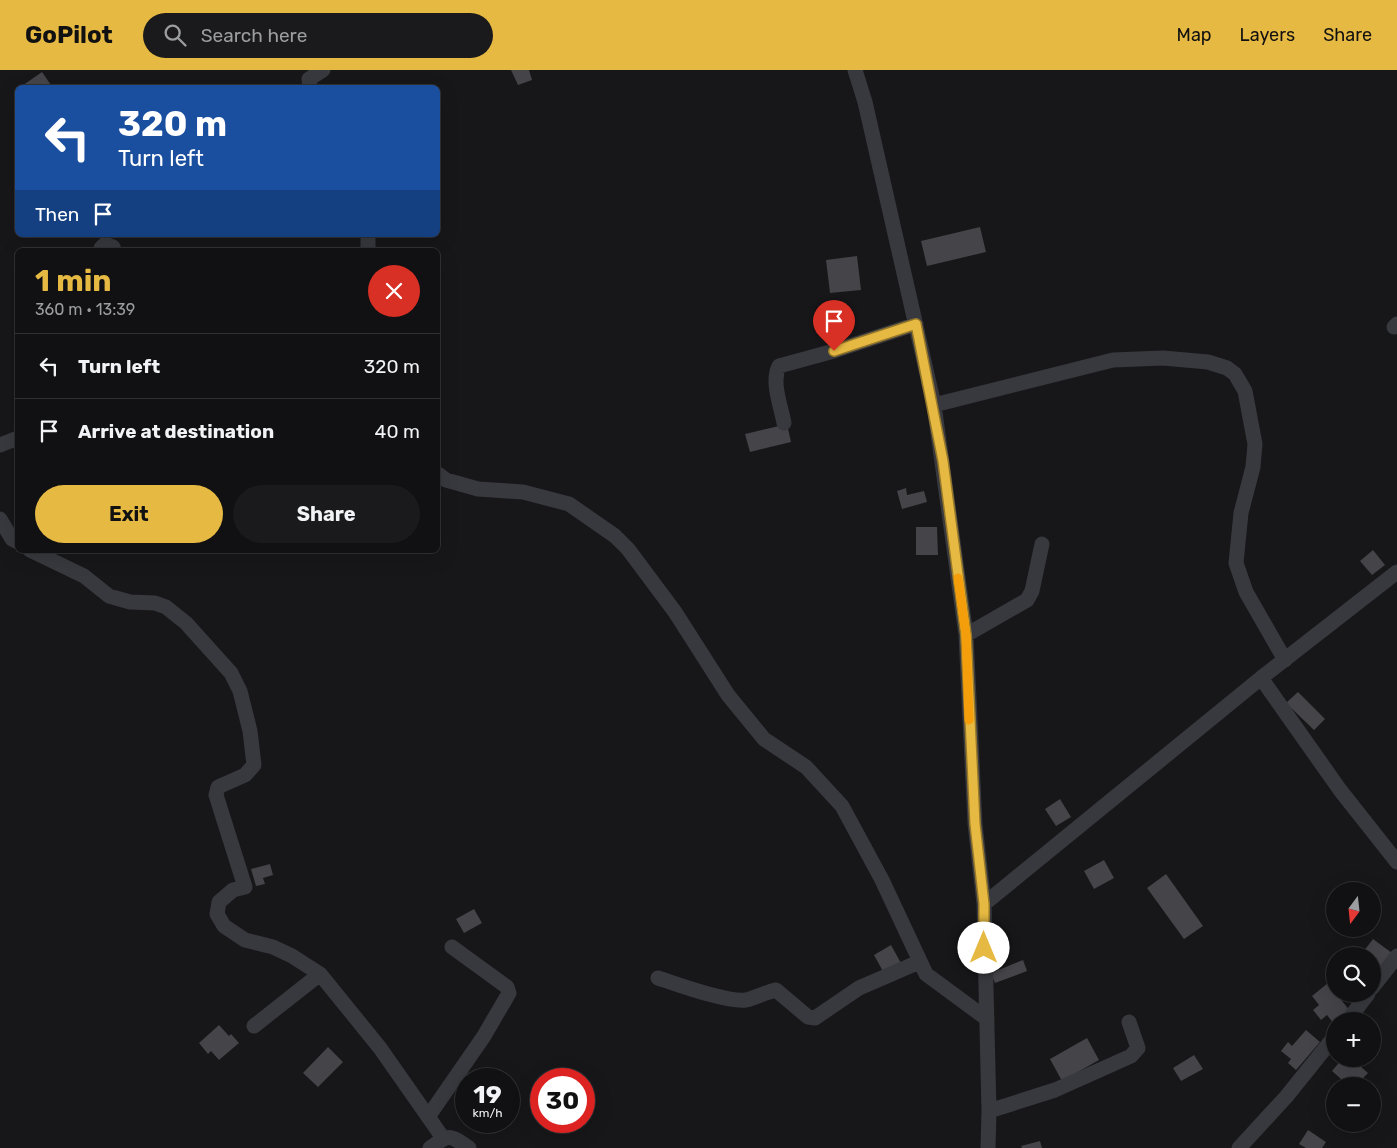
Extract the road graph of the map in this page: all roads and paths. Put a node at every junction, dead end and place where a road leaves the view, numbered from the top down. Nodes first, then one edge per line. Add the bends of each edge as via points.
1 (323, 70) edge
2 (855, 70) edge
3 (310, 85) edge
4 (916, 324) junction
5 (934, 405) junction
6 (784, 423) dead end
7 (15, 439) edge
8 (0, 445) edge
9 (440, 476) edge
10 (0, 518) edge
11 (15, 540) edge
12 (1042, 544) dead end
13 (36, 553) edge
14 (1397, 572) edge
15 (966, 635) junction
16 (1285, 660) junction
17 (1261, 678) junction
18 (1397, 862) edge
19 (984, 904) junction
20 (452, 947) dead end
21 (1397, 956) edge
22 (919, 962) junction
23 (320, 974) junction
24 (1381, 976) edge
25 (658, 978) dead end
26 (1362, 1002) edge
27 (1354, 1012) edge
28 (987, 1019) junction
29 (1129, 1022) dead end
30 (254, 1026) dead end
31 (1326, 1047) edge
32 (989, 1111) junction
33 (428, 1117) junction
34 (443, 1138) junction
35 (430, 1148) edge
36 (469, 1148) edge
37 (988, 1148) edge
38 (1239, 1148) edge

1 - 3 street via 309,79
2 - 4 street
4 - 5 street
4 - 6 street via 779,366 775,373
5 - 15 street
5 - 16 street via 1113,360 1163,358 1208,362 1227,368 1246,391 1255,455 1241,512 1236,563 1246,592
7 - 8 street
9 - 22 street via 478,489 523,492 569,504 628,549 675,612 728,695 758,732 806,767 842,806 882,880
10 - 11 street
12 - 15 street via 1032,591 1027,600
13 - 23 street via 84,576 109,596 166,606 231,672 240,690 254,765 245,775 218,787 216,795 245,887 233,890 219,902 217,914 224,926 245,940 273,947
14 - 16 street
15 - 19 street via 975,824
16 - 17 street
17 - 18 street via 1340,790
17 - 19 street
19 - 28 street
20 - 33 street via 507,987 509,993 484,1036
21 - 24 street
22 - 25 street via 859,988 815,1018 808,1017 776,990 745,1000 730,999
22 - 28 street via 926,974
23 - 30 street
23 - 33 street via 380,1048
26 - 27 street
28 - 32 street
29 - 32 street via 1138,1048 1131,1056 1055,1090
31 - 38 street
32 - 37 street
33 - 34 street
34 - 35 street
34 - 36 street via 450,1136

